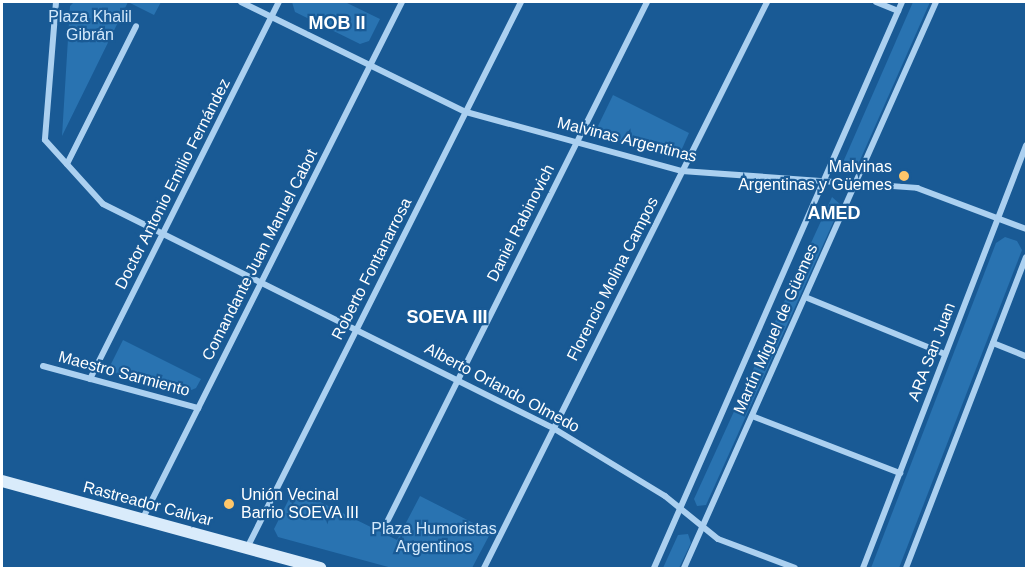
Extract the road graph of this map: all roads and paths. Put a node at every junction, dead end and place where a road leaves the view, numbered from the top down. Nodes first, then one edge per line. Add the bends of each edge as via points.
1 (56, 2) edge
2 (241, 2) edge
3 (279, 2) edge
4 (402, 2) edge
5 (521, 2) edge
6 (647, 2) edge
7 (766, 2) edge
8 (876, 2) edge
9 (902, 2) edge
10 (936, 2) edge
11 (898, 11) junction
12 (272, 17) junction
13 (136, 26) dead end
14 (370, 65) junction
15 (466, 112) junction
16 (577, 142) junction
17 (1026, 145) edge
18 (67, 164) junction
19 (682, 171) junction
20 (825, 183) junction
21 (855, 184) junction
22 (999, 218) junction
23 (1026, 229) edge
24 (163, 233) junction
25 (1026, 258) edge
26 (261, 282) junction
27 (805, 297) junction
28 (357, 329) junction
29 (993, 343) junction
30 (945, 354) junction
31 (1026, 356) edge
32 (43, 366) dead end
33 (90, 379) junction
34 (458, 379) junction
35 (198, 408) junction
36 (752, 416) junction
37 (554, 428) junction
38 (900, 473) junction
39 (2, 481) edge
40 (680, 508) junction
41 (142, 520) junction
42 (388, 520) dead end
43 (703, 527) junction
44 (247, 548) junction
45 (320, 568) edge
46 (484, 568) edge
47 (654, 568) edge
48 (684, 568) edge
49 (795, 568) edge
50 (863, 568) edge
51 (906, 568) edge

1 - 18 street, Alberto Orlando Olmedo via 45,140
2 - 12 street, Malvinas Argentinas
3 - 12 street, Doctor Antonio Emilio Fernández
4 - 14 street, Comandante Juan Manuel Cabot
5 - 15 street, Roberto Fontanarrosa
6 - 16 street, Daniel Rabinovich
7 - 19 street, Florencio Molina Campos
8 - 11 street
9 - 11 street, Martín Miguel de Güemes
10 - 21 street, Martín Miguel de Güemes
11 - 20 street, Martín Miguel de Güemes
12 - 14 street, Malvinas Argentinas
12 - 24 street, Doctor Antonio Emilio Fernández
13 - 18 street
14 - 15 street, Malvinas Argentinas
14 - 26 street, Comandante Juan Manuel Cabot
15 - 16 street, Malvinas Argentinas
15 - 28 street, Roberto Fontanarrosa
16 - 19 street, Malvinas Argentinas
16 - 34 street, Daniel Rabinovich
17 - 22 street, ARA San Juan
18 - 24 street, Alberto Orlando Olmedo via 103,204
19 - 20 street, Malvinas Argentinas
19 - 37 street, Florencio Molina Campos
20 - 21 street, Malvinas Argentinas
20 - 40 street, Martín Miguel de Güemes
21 - 22 street, Malvinas Argentinas via 917,188
21 - 27 street, Martín Miguel de Güemes
22 - 23 street, Malvinas Argentinas
22 - 30 street, ARA San Juan
24 - 26 street, Alberto Orlando Olmedo
24 - 33 street, Doctor Antonio Emilio Fernández
25 - 29 street
26 - 28 street, Alberto Orlando Olmedo
26 - 35 street, Comandante Juan Manuel Cabot
27 - 30 street
27 - 36 street, Martín Miguel de Güemes
28 - 34 street, Alberto Orlando Olmedo
28 - 44 street, Roberto Fontanarrosa
29 - 31 street
29 - 51 street
30 - 38 street, ARA San Juan
32 - 33 street, Maestro Sarmiento
33 - 35 street, Maestro Sarmiento
34 - 37 street, Alberto Orlando Olmedo
34 - 42 street, Daniel Rabinovich
35 - 41 street, Comandante Juan Manuel Cabot
36 - 38 street
36 - 43 street, Martín Miguel de Güemes
37 - 40 street, Alberto Orlando Olmedo
37 - 46 street, Florencio Molina Campos
38 - 50 street, ARA San Juan
39 - 41 main road, Rastreador Calivar
40 - 43 street, Alberto Orlando Olmedo
40 - 47 street, Martín Miguel de Güemes
41 - 44 main road, Rastreador Calivar
43 - 48 street, Martín Miguel de Güemes
43 - 49 street, Alberto Orlando Olmedo via 718,539
44 - 45 main road, Rastreador Calivar

